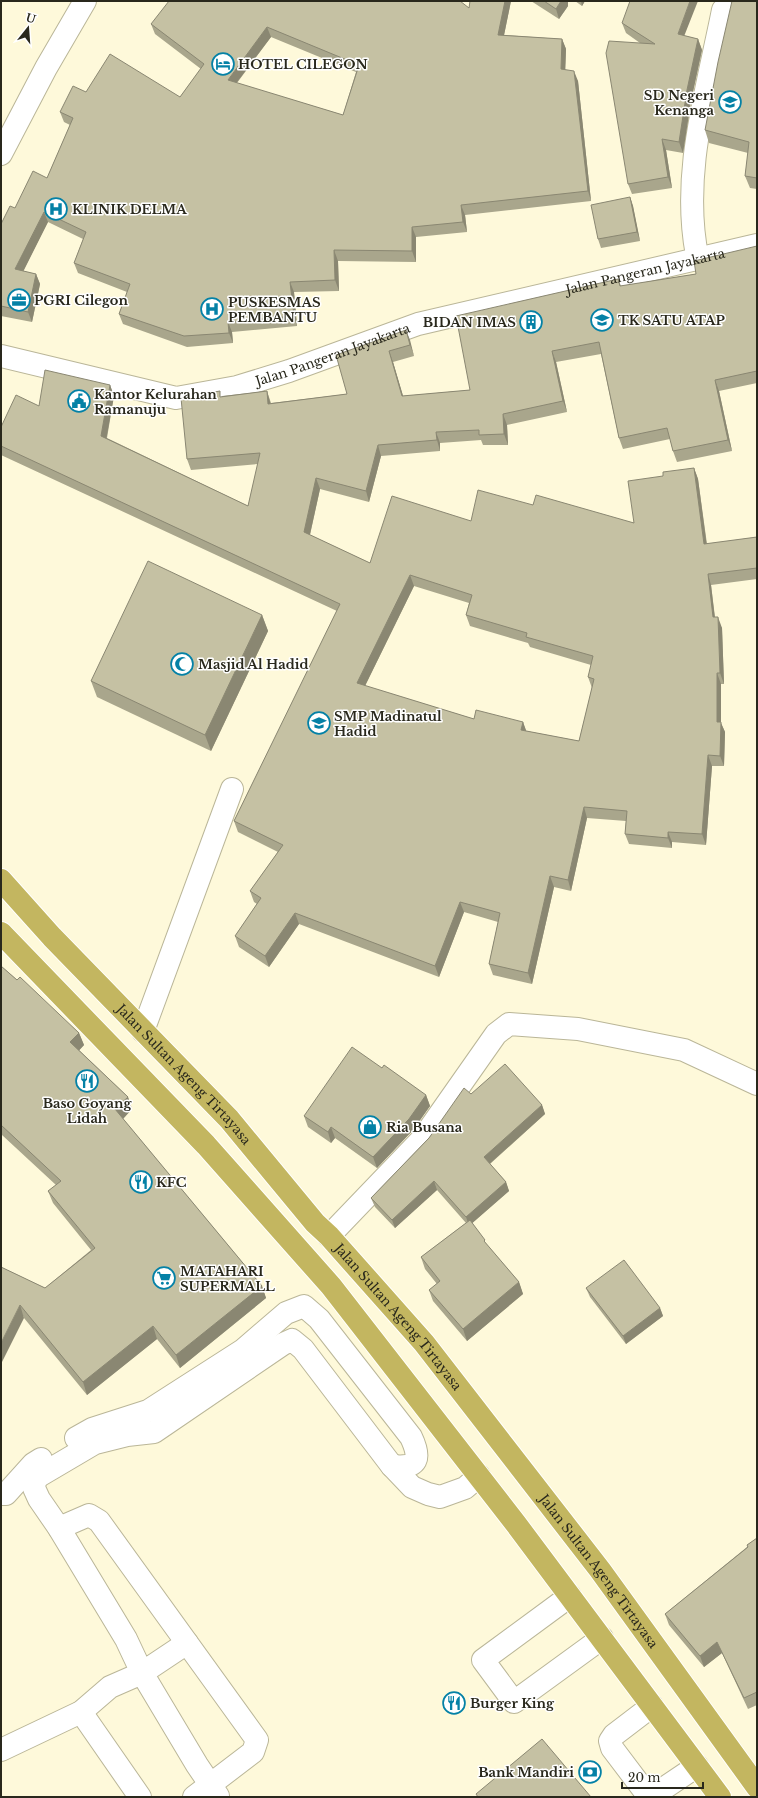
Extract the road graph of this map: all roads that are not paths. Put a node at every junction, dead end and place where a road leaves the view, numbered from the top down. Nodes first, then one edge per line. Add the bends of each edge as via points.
1 (85, 1) edge
2 (723, 10) dead end
3 (1, 154) edge
4 (757, 245) edge
5 (698, 260) junction
6 (1, 356) edge
7 (232, 789) dead end
8 (1, 880) edge
9 (1, 933) edge
10 (142, 1031) junction
11 (757, 1084) edge
12 (329, 1236) junction
13 (392, 1466) junction
14 (479, 1476) junction
15 (1, 1494) edge
16 (60, 1528) junction
17 (570, 1596) junction
18 (602, 1638) junction
19 (187, 1643) junction
20 (142, 1673) junction
21 (652, 1706) junction
22 (81, 1712) junction
23 (1, 1750) edge
24 (697, 1766) junction
25 (757, 1787) edge
26 (215, 1790) edge
27 (140, 1797) edge
28 (194, 1797) edge
29 (720, 1797) edge

1 - 3 street
2 - 5 street via 696,149 692,196 694,239
4 - 5 street, Jalan Pangeran Jayakarta
5 - 6 street, Jalan Pangeran Jayakarta via 418,324 237,387 176,398
7 - 10 street
8 - 10 highway, Jalan Sultan Ageng Tirtayasa
9 - 14 highway via 206,1145 331,1286
10 - 12 highway, Jalan Sultan Ageng Tirtayasa via 229,1119 315,1223
11 - 12 street via 684,1050 578,1029 509,1024 496,1034 423,1138
12 - 25 highway, Jalan Sultan Ageng Tirtayasa via 428,1349 600,1570
13 - 14 street via 412,1487 440,1497 465,1488
13 - 15 street via 404,1467 417,1459 418,1450 411,1437 319,1319 304,1306 286,1313 243,1350 148,1411 92,1429 33,1464 6,1494
13 - 16 street via 303,1349 292,1340 154,1432 95,1443 39,1476 34,1488
14 - 17 highway
16 - 19 street via 89,1515 99,1521
16 - 20 street via 126,1639
17 - 18 highway
17 - 18 street via 483,1660 514,1702
18 - 21 highway
19 - 20 street
19 - 26 street via 257,1740 253,1752
20 - 22 street via 110,1687
20 - 26 street via 197,1765
21 - 24 highway
21 - 24 street via 614,1735 610,1741 612,1748 651,1796
22 - 23 street
22 - 27 street
24 - 29 highway
26 - 28 street

